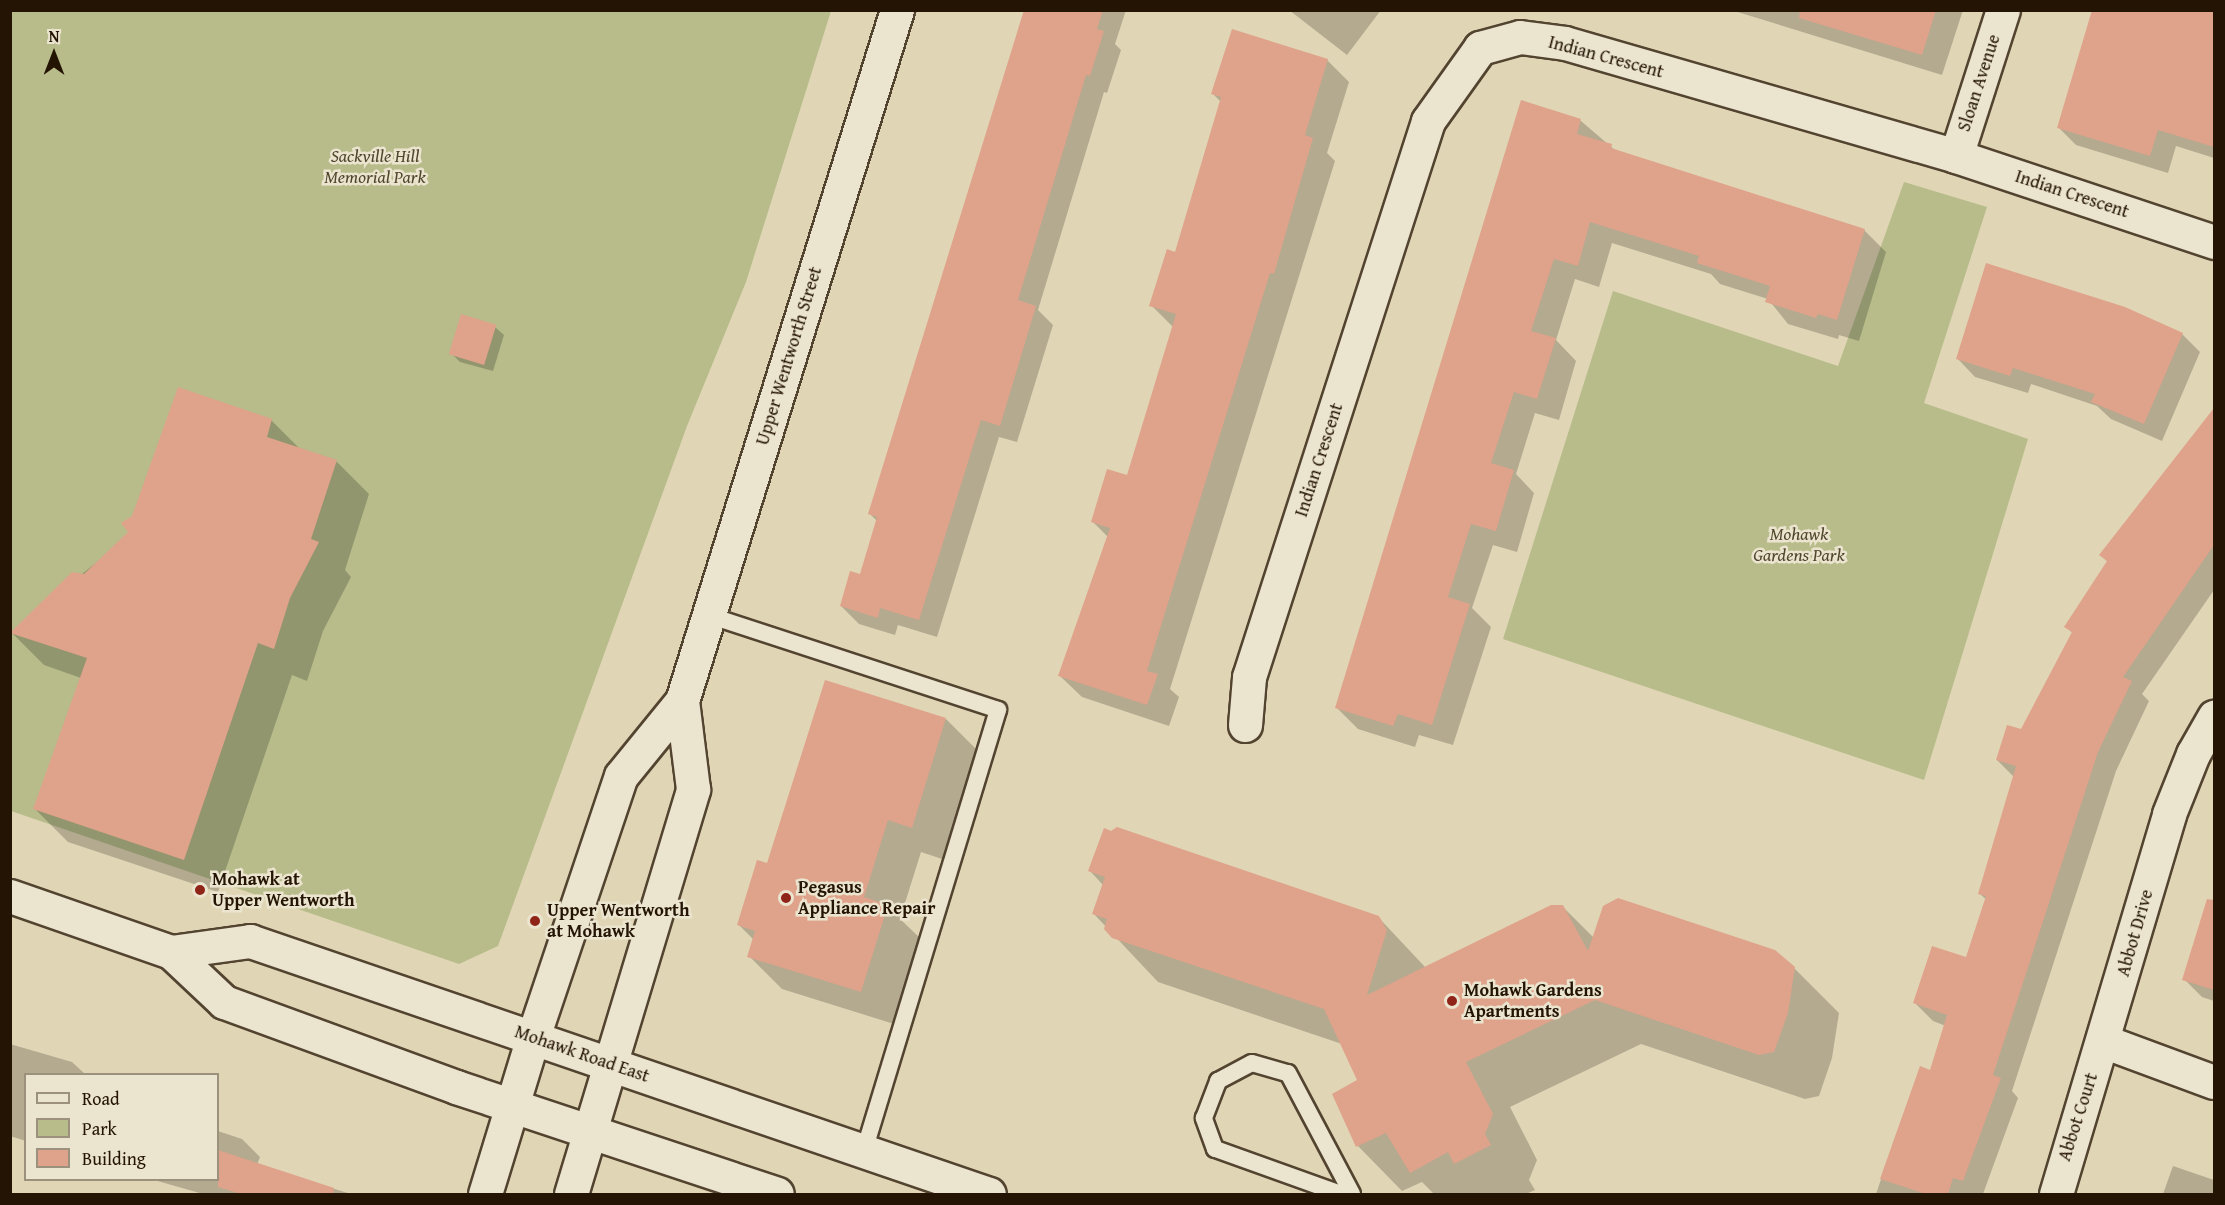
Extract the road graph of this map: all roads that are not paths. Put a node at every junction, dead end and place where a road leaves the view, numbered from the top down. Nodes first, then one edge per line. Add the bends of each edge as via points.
1 (897, 10) edge
2 (2003, 10) edge
3 (1956, 156) junction
4 (2214, 242) edge
5 (708, 615) junction
6 (682, 701) junction
7 (2214, 717) edge
8 (1245, 725) dead end
9 (10, 896) edge
10 (171, 952) junction
11 (533, 1037) junction
12 (2103, 1041) junction
13 (609, 1063) junction
14 (2214, 1082) edge
15 (512, 1105) junction
16 (589, 1132) junction
17 (864, 1151) junction
18 (485, 1194) edge
19 (571, 1194) edge
20 (777, 1194) edge
21 (989, 1194) edge
22 (1341, 1194) edge
23 (1352, 1194) edge
24 (2056, 1194) edge

1 - 5 main road, Upper Wentworth Street
2 - 3 main road, Sloan Avenue
3 - 4 main road, Indian Crescent
3 - 8 main road, Indian Crescent via 1565,43 1520,37 1480,48 1428,121 1249,676
5 - 6 main road, Upper Wentworth Street
5 - 17 lane via 998,710
6 - 11 main road, Upper Wentworth Street via 621,776
6 - 13 main road, Upper Wentworth Street via 693,789
7 - 12 main road, Abbot Drive via 2193,754 2169,814
9 - 10 main road, Mohawk Road East
10 - 11 main road, Mohawk Road East via 250,941
10 - 15 main road, Mohawk Road East via 224,1002
11 - 13 main road, Mohawk Road East
11 - 15 main road, Upper Wentworth Street
12 - 14 main road
12 - 24 main road, Abbot Court
13 - 16 main road, Upper Wentworth Street
13 - 17 main road, Mohawk Road East
15 - 16 main road, Mohawk Road East
15 - 18 main road, Upper Wentworth Street
16 - 19 main road, Upper Wentworth Street
16 - 20 main road, Mohawk Road East
17 - 21 main road, Mohawk Road East
22 - 23 lane via 1215,1149 1204,1118 1218,1081 1252,1063 1288,1073

